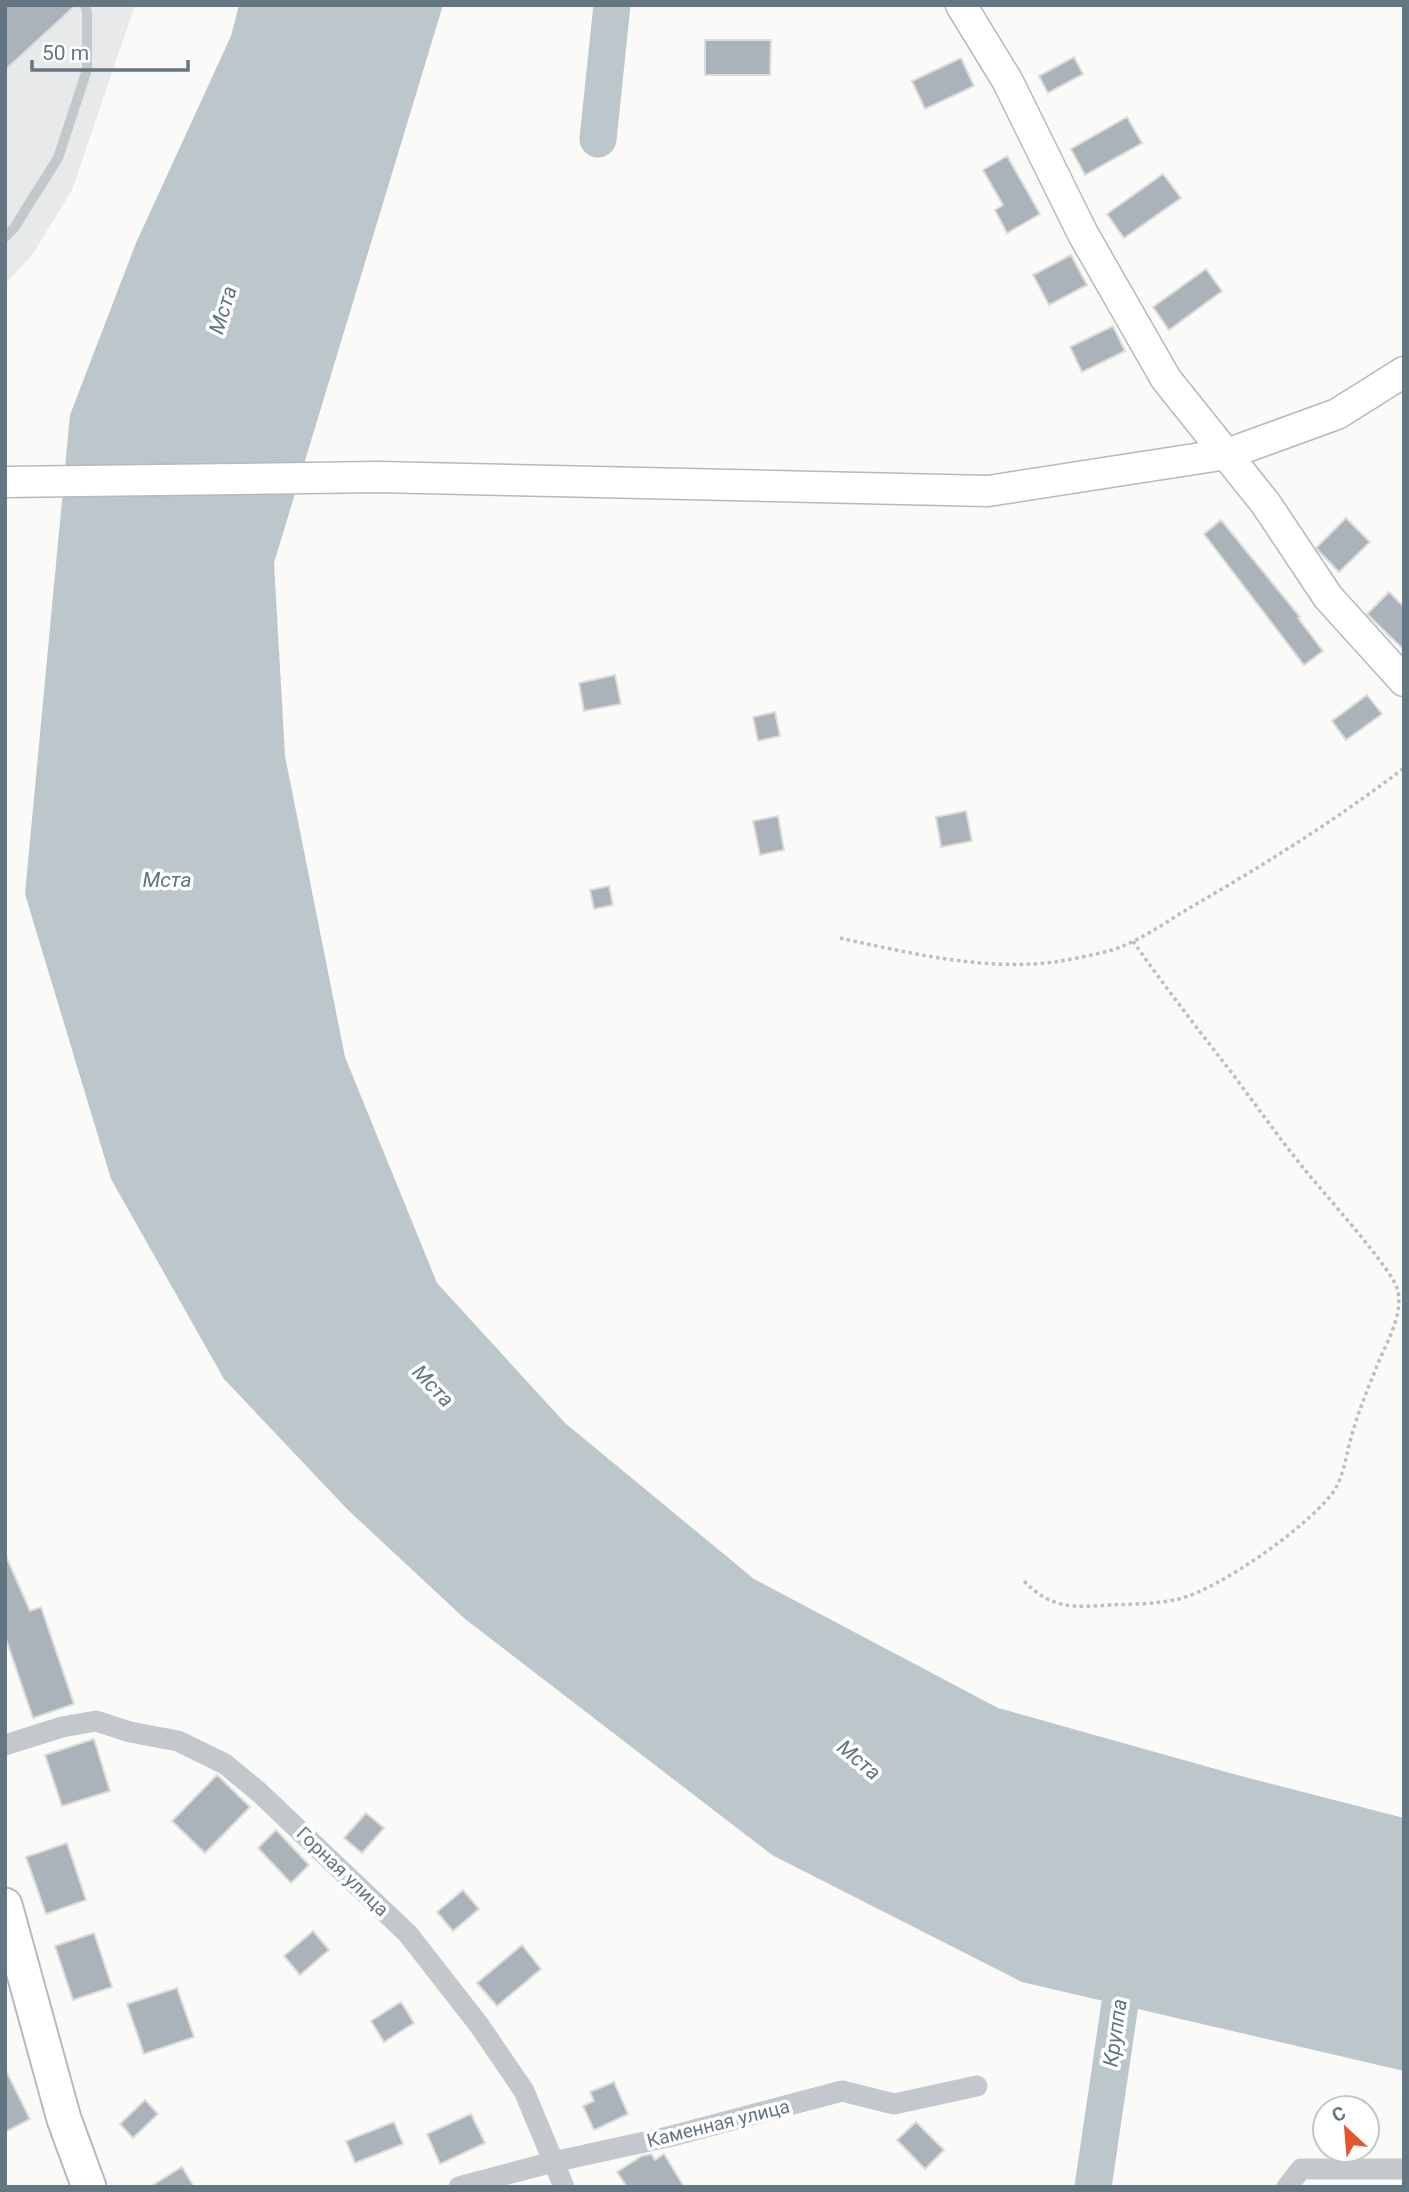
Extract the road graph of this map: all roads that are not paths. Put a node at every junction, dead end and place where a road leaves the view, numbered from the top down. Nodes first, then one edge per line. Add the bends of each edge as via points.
1 (85, 5) edge
2 (961, 5) edge
3 (5, 237) edge
4 (1404, 372) edge
5 (1227, 454) junction
6 (5, 482) edge
7 (1404, 681) edge
8 (5, 1745) edge
9 (5, 1905) edge
10 (977, 2086) dead end
11 (553, 2162) junction
12 (1404, 2169) edge
13 (89, 2187) edge
14 (459, 2187) edge
15 (564, 2187) edge
16 (1287, 2187) edge

1 - 3 lane via 87,70 58,158
2 - 5 main road via 1007,80 1083,234 1166,379
4 - 5 main road via 1337,414
5 - 6 main road via 988,491 378,477
5 - 7 main road via 1328,597
8 - 11 street, Горная улица via 96,1721 178,1741 225,1764 408,1934 524,2091
9 - 13 main road via 64,2119
10 - 11 street, Каменная улица via 894,2105 842,2091
11 - 14 street, Каменная улица
11 - 15 street, Горная улица
12 - 16 street via 1301,2169

